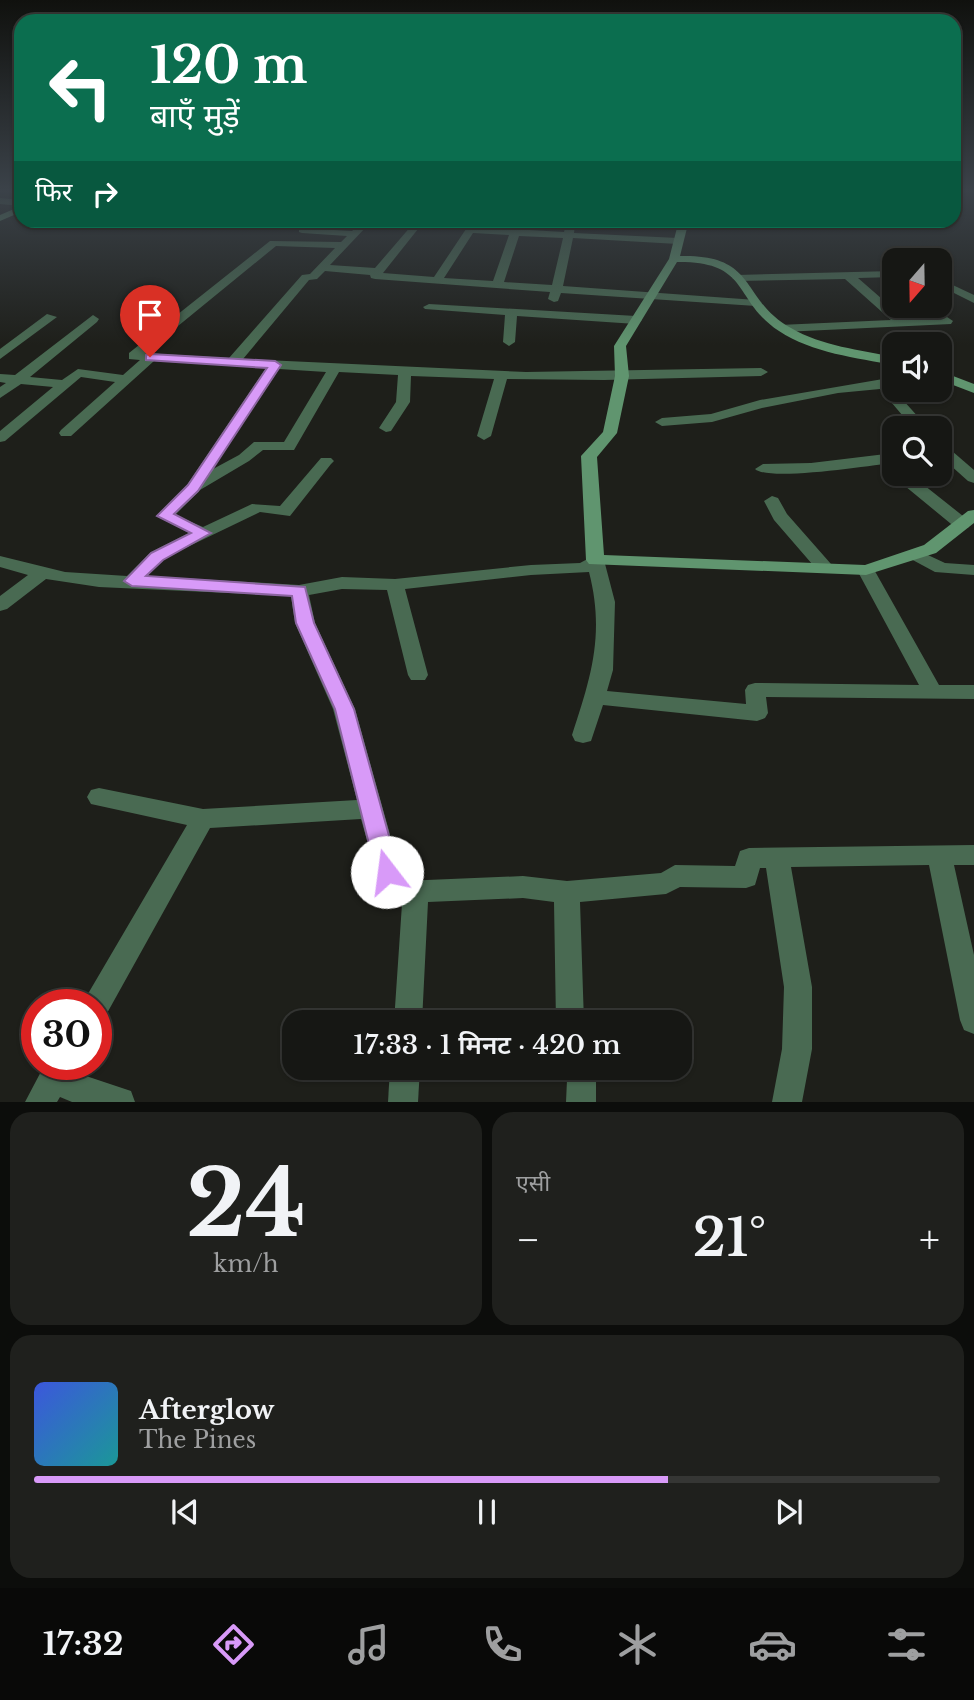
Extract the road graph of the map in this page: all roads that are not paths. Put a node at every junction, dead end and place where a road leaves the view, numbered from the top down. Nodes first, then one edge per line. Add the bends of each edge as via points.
1 (347, 242) edge
2 (403, 242) edge
3 (462, 242) edge
4 (512, 242) edge
5 (566, 242) edge
6 (678, 242) edge
7 (288, 243) joint
8 (345, 245) junction
9 (674, 259) junction
10 (324, 268) junction
11 (379, 272) junction
12 (882, 274) edge
13 (848, 275) junction
14 (737, 278) junction
15 (437, 280) junction
16 (498, 284) junction
17 (556, 288) junction
18 (952, 288) edge
19 (652, 294) junction
20 (974, 300) edge
21 (756, 303) junction
22 (429, 307) dead end
23 (511, 312) junction
24 (550, 314) junction
25 (51, 317) dead end
26 (93, 319) dead end
27 (636, 320) junction
28 (947, 321) dead end
29 (902, 323) junction
30 (783, 328) junction
31 (509, 342) dead end
32 (0, 355) edge
33 (150, 357) junction
34 (882, 358) edge
35 (233, 362) junction
36 (275, 365) junction
37 (334, 369) junction
38 (405, 371) junction
39 (761, 372) dead end
40 (502, 374) junction
41 (622, 376) junction
42 (0, 378) edge
43 (127, 379) junction
44 (952, 379) edge
45 (18, 380) junction
46 (952, 382) edge
47 (961, 382) junction
48 (65, 384) junction
49 (882, 384) edge
50 (974, 389) edge
51 (0, 394) edge
52 (662, 422) dead end
53 (386, 428) dead end
54 (66, 433) dead end
55 (484, 436) dead end
56 (0, 438) edge
57 (952, 459) edge
58 (326, 461) dead end
59 (882, 464) edge
60 (763, 469) dead end
61 (974, 478) edge
62 (918, 486) edge
63 (193, 488) junction
64 (772, 501) dead end
65 (968, 520) edge
66 (203, 533) junction
67 (915, 554) junction
68 (594, 560) junction
69 (0, 561) edge
70 (825, 568) junction
71 (866, 570) junction
72 (974, 570) edge
73 (42, 573) junction
74 (132, 581) junction
75 (394, 584) junction
76 (299, 591) junction
77 (0, 605) edge
78 (418, 675) dead end
79 (933, 692) junction
80 (974, 692) edge
81 (594, 697) junction
82 (583, 735) dead end
83 (99, 797) dead end
84 (371, 809) junction
85 (203, 819) junction
86 (939, 854) junction
87 (974, 855) edge
88 (778, 858) junction
89 (416, 892) junction
90 (567, 892) junction
91 (105, 989) edge
92 (409, 1010) edge
93 (570, 1010) edge
94 (974, 1020) edge
95 (404, 1080) edge
96 (582, 1080) edge
97 (52, 1082) edge
98 (120, 1101) edge
99 (403, 1101) edge
100 (581, 1101) edge
101 (787, 1101) edge

1 - 8 street
2 - 11 street
3 - 15 street
4 - 16 street
5 - 17 street
6 - 9 street
7 - 8 street
7 - 33 street via 274,243 134,356
8 - 10 street
9 - 14 street via 704,259 723,265
9 - 19 street
10 - 11 street
10 - 35 street via 313,278 306,277
11 - 15 street via 375,276
12 - 13 street
13 - 14 street
13 - 29 street
14 - 21 street
15 - 16 street
16 - 17 street
17 - 19 street
17 - 24 street
18 - 20 street
19 - 21 street
19 - 27 street
21 - 30 street
22 - 23 street
23 - 24 street
23 - 31 street
24 - 27 street
25 - 32 street
26 - 45 street
27 - 41 street via 620,346
28 - 29 street
29 - 30 street
30 - 34 street via 832,347
33 - 35 street
33 - 43 street
35 - 36 street
36 - 37 street
36 - 63 street
37 - 38 street
37 - 63 street via 289,447 259,445
38 - 40 street
38 - 53 street via 403,402
39 - 41 street
40 - 41 street
40 - 55 street
41 - 68 street via 610,433 589,456
42 - 45 street
43 - 48 street via 78,373
43 - 54 street
44 - 47 street
45 - 48 street
45 - 51 street
46 - 47 street
47 - 50 street
48 - 56 street
49 - 52 street via 760,404 712,418
57 - 61 street
58 - 66 street via 284,512 258,507
59 - 60 street
62 - 65 street
63 - 66 street via 164,516
64 - 70 street
65 - 67 street via 930,549
66 - 74 street via 157,556
67 - 71 street
67 - 72 street via 941,568
68 - 70 street
68 - 75 street via 585,568
68 - 81 street via 606,602 603,670
69 - 73 street
70 - 71 street
71 - 79 street
73 - 74 street via 112,583
73 - 77 street
74 - 76 street
75 - 76 street via 342,583
75 - 78 street
76 - 84 street via 305,623 344,709
79 - 80 street
79 - 81 street via 755,690 757,713
81 - 82 street
83 - 85 street
84 - 85 street
84 - 89 street via 393,893
85 - 91 street
86 - 87 street
86 - 88 street
86 - 94 street
88 - 90 street via 749,858 746,877 675,876 666,883
88 - 101 street via 798,987 797,1049
89 - 90 street via 523,887
89 - 92 street
90 - 93 street
95 - 99 street
96 - 100 street
97 - 98 street

